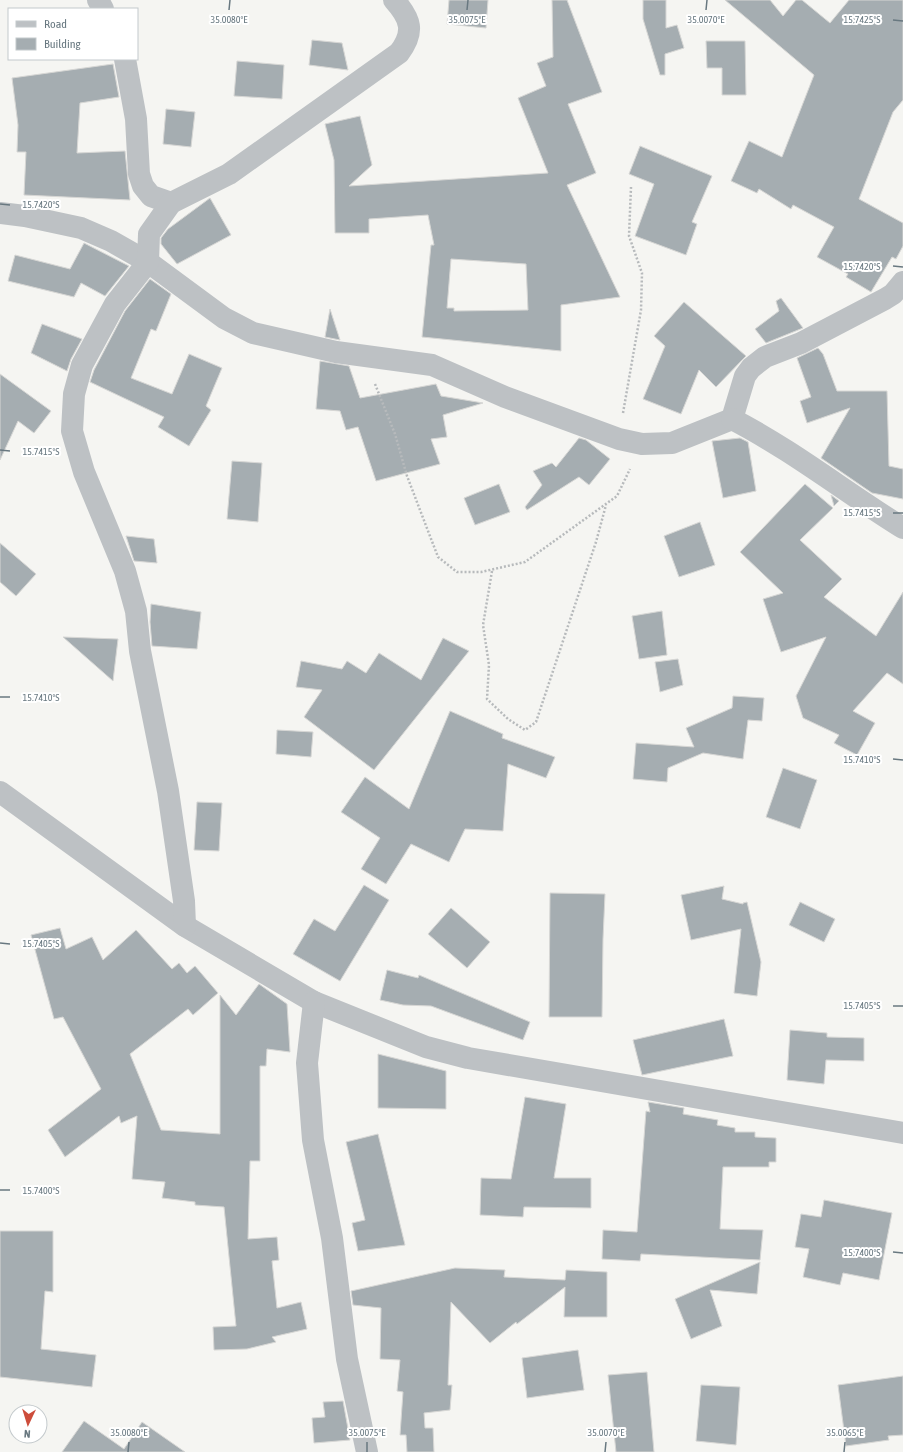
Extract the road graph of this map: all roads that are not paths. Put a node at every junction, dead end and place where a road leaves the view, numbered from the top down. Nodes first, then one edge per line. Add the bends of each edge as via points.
1 (394, 0) edge
2 (125, 60) edge
3 (170, 202) junction
4 (0, 213) edge
5 (148, 262) junction
6 (903, 282) edge
7 (732, 419) junction
8 (903, 528) edge
9 (0, 792) edge
10 (185, 926) junction
11 (314, 1002) junction
12 (903, 1133) edge
13 (367, 1452) edge

1 - 3 street via 406,14 410,27 407,43 399,53 229,174
2 - 3 street via 136,119 139,174 143,186 151,196
3 - 5 street via 149,234
4 - 5 street via 81,228
5 - 7 street via 224,318 253,333 363,356 432,365 505,397 619,439 642,444 672,443
5 - 10 street via 115,304 82,365 74,394 72,431 84,472 125,571 136,611 140,651 168,791 184,901
6 - 7 street via 885,299 801,343 765,357 751,368 745,376
7 - 8 street via 804,460
9 - 10 street
10 - 11 street
11 - 12 street via 426,1047 468,1058
11 - 13 street via 308,1063 313,1140 332,1238 347,1359

